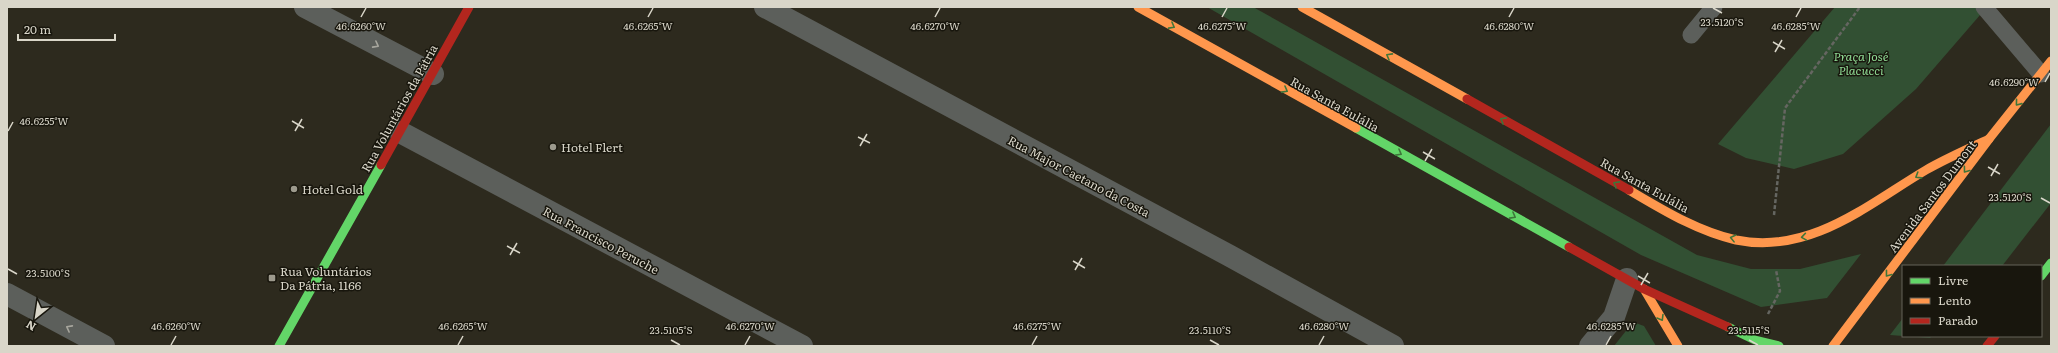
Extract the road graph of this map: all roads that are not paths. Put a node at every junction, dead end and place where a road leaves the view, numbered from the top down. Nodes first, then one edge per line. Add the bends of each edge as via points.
1 (304, 7) edge
2 (469, 7) edge
3 (765, 7) edge
4 (1138, 7) edge
5 (1302, 7) edge
6 (1714, 7) edge
7 (1984, 7) edge
8 (1691, 35) dead end
9 (2046, 68) edge
10 (433, 74) junction
11 (400, 132) junction
12 (1989, 139) junction
13 (2051, 263) edge
14 (2042, 275) edge
15 (1635, 284) junction
16 (7, 294) edge
17 (1994, 337) edge
18 (104, 346) edge
19 (279, 346) edge
20 (802, 346) edge
21 (1393, 346) edge
22 (1590, 346) edge
23 (1678, 346) edge
24 (1779, 346) edge
25 (1833, 346) edge
26 (1987, 346) edge

1 -> 10 street
2 - 10 main road, Rua Voluntários da Pátria
3 - 21 street, Rua Major Caetano da Costa
4 -> 15 main road, Rua Santa Eulália
12 -> 5 main road, Rua Santa Eulália via 1950,156 1861,213 1814,236 1772,242 1744,241 1715,234 1683,221
6 - 8 lane
7 - 9 lane
9 -> 12 main road, Avenida Santos Dumont
10 - 11 main road, Rua Voluntários da Pátria
11 - 19 main road, Rua Voluntários da Pátria
11 - 20 street, Rua Francisco Peruche
12 -> 25 main road, Avenida Santos Dumont
13 - 14 main road
15 - 22 street via 1614,317
15 -> 23 main road
15 - 24 main road, Rua Santa Eulália via 1755,340
18 -> 16 street
17 - 26 main road

